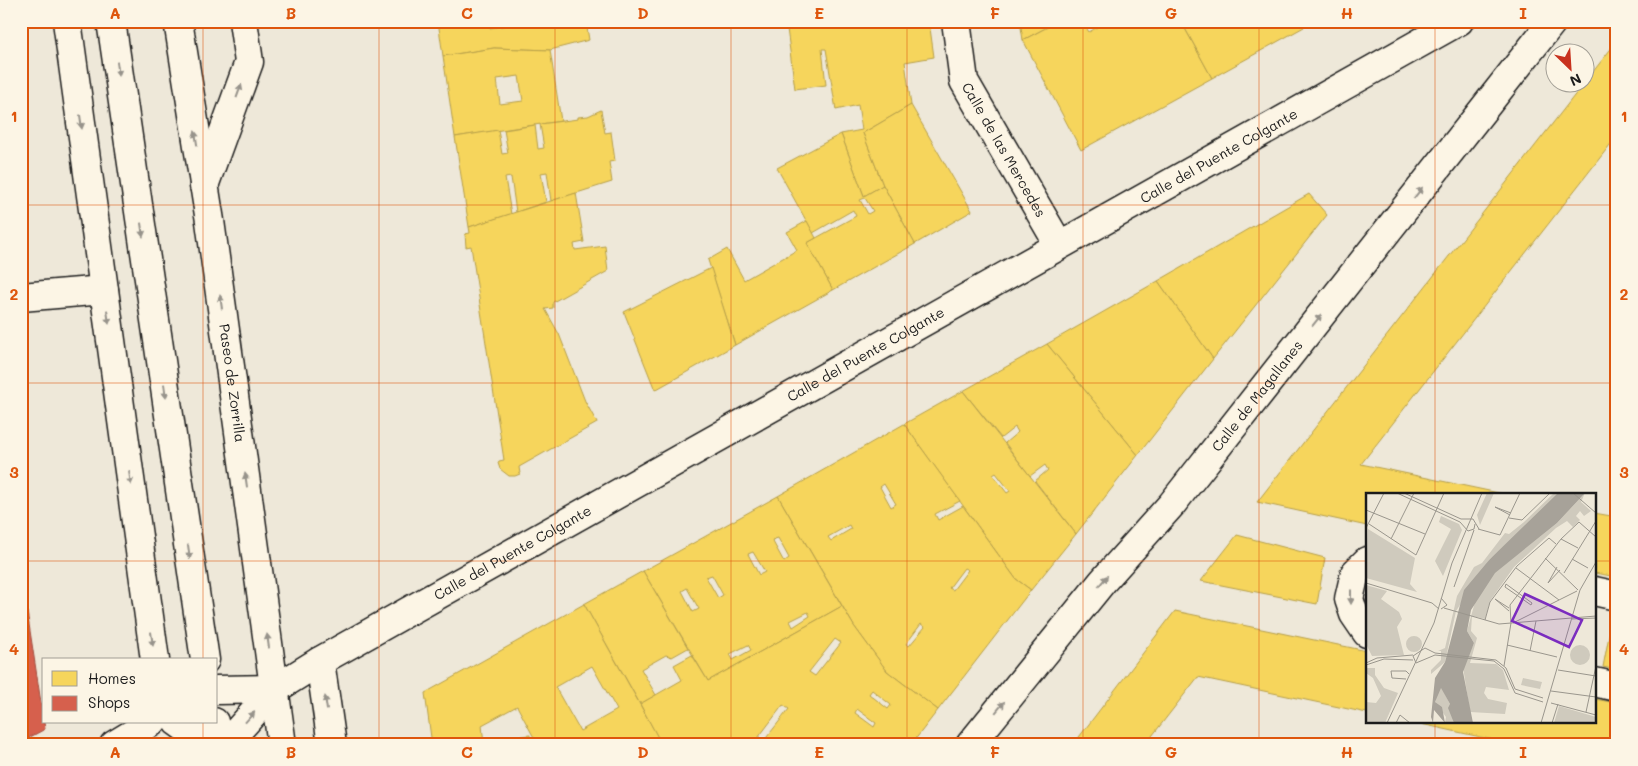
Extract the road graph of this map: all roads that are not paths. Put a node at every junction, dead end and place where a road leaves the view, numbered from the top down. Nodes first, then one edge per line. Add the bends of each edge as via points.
1 (67, 21) edge
2 (111, 21) edge
3 (178, 21) edge
4 (243, 21) edge
5 (956, 21) edge
6 (1458, 21) edge
7 (1540, 28) edge
8 (204, 186) junction
9 (1059, 245) junction
10 (104, 290) junction
11 (21, 297) edge
12 (1366, 562) edge
13 (1596, 591) edge
14 (1617, 596) edge
15 (1366, 632) edge
16 (155, 658) edge
17 (205, 658) edge
18 (320, 661) junction
19 (1596, 682) edge
20 (1617, 687) edge
21 (275, 689) junction
22 (218, 690) edge
23 (149, 724) edge
24 (180, 724) edge
25 (214, 724) edge
26 (114, 745) edge
27 (209, 745) edge
28 (218, 745) edge
29 (225, 745) edge
30 (282, 745) edge
31 (332, 745) edge
32 (970, 745) edge

1 -> 10 street
2 -> 17 street
8 -> 3 street, Paseo de Zorrilla
8 -> 4 street via 249,62
5 - 9 street, Calle de las Mercedes via 964,81
6 - 9 street, Calle del Puente Colgante
32 -> 7 street, Calle de Magallanes via 1102,581 1172,504
21 -> 8 street, Paseo de Zorrilla
9 - 18 street, Calle del Puente Colgante
10 - 11 street
10 -> 16 street
12 -> 15 street via 1355,573 1349,599 1354,614
13 - 14 street
18 - 21 street, Calle del Puente Colgante
31 -> 18 street
19 - 20 street
21 - 22 street
29 -> 21 street, Calle del Puente Colgante
21 - 30 street, Paseo de Zorrilla
23 - 26 street
24 - 27 street
25 - 28 street

